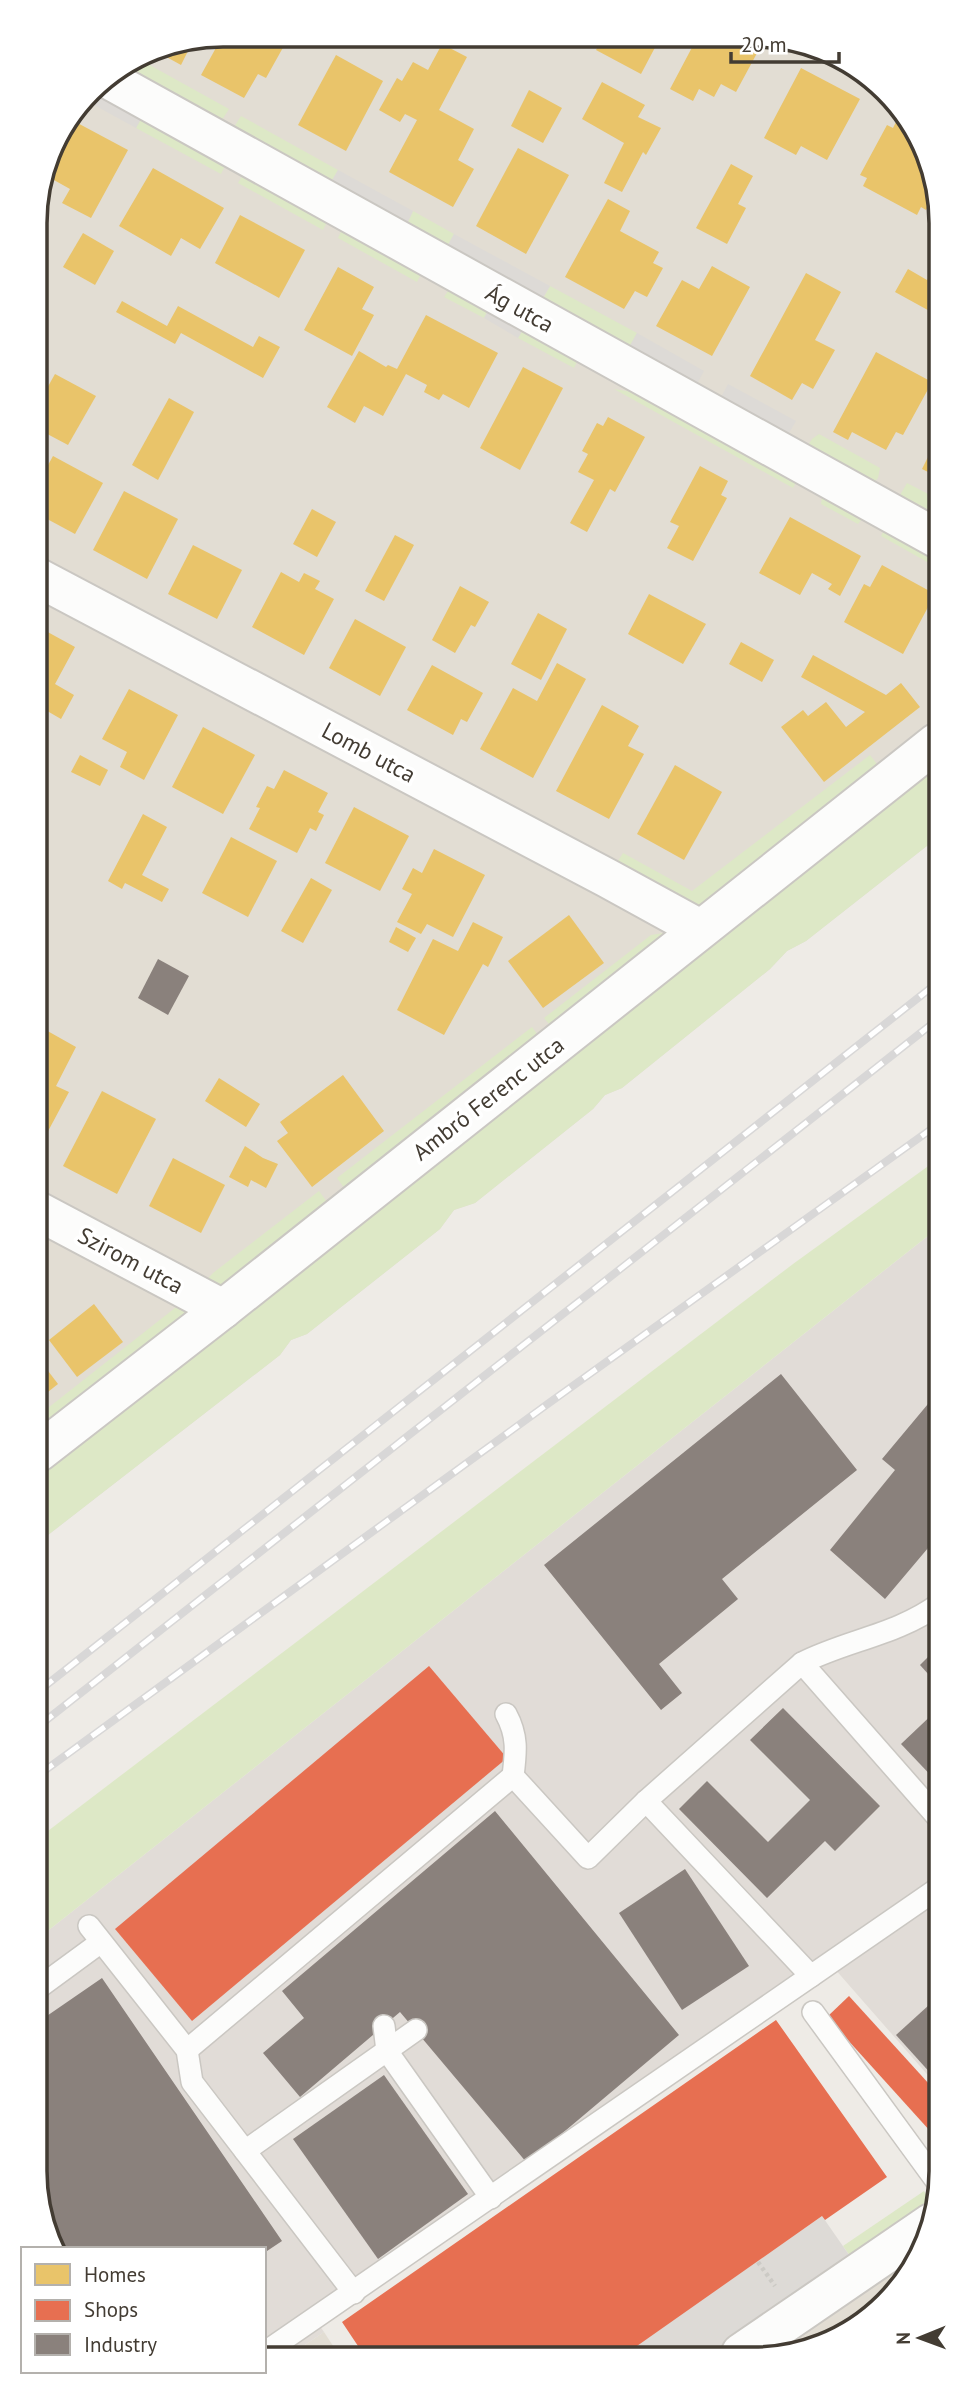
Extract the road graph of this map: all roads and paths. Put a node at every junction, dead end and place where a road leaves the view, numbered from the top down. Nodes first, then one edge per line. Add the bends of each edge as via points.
1 (116, 84) edge
2 (929, 534) edge
3 (48, 584) edge
4 (929, 749) edge
5 (700, 929) junction
6 (47, 1216) edge
7 (223, 1309) junction
8 (47, 1445) edge
9 (928, 1611) edge
10 (802, 1663) junction
11 (506, 1714) dead end
12 (513, 1776) junction
13 (646, 1801) junction
14 (928, 1807) edge
15 (928, 1895) edge
16 (811, 1976) junction
17 (47, 1980) edge
18 (813, 2012) dead end
19 (384, 2026) dead end
20 (416, 2030) dead end
21 (187, 2050) junction
22 (387, 2051) junction
23 (245, 2151) junction
24 (928, 2170) edge
25 (491, 2198) junction
26 (917, 2231) edge
27 (758, 2262) dead end
28 (779, 2292) dead end
29 (354, 2293) junction
30 (273, 2347) edge
31 (750, 2347) edge

1 - 2 street, Ág utca
3 - 5 street, Lomb utca
4 - 5 street, Ambró Ferenc utca
5 - 7 street, Ambró Ferenc utca
6 - 7 street, Szirom utca
7 - 8 street, Ambró Ferenc utca
9 - 10 lane via 887,1633
10 - 13 lane
10 - 14 lane
11 - 12 lane via 517,1747
12 - 13 lane via 588,1858
12 - 21 lane
13 - 16 lane
15 - 16 lane
16 - 25 lane
17 - 21 lane via 95,1934
18 - 24 lane
19 - 22 lane
20 - 22 lane
21 - 23 lane via 192,2082
22 - 23 lane
22 - 25 lane
23 - 29 lane
25 - 29 lane
26 - 31 street
27 - 28 path
29 - 30 lane

